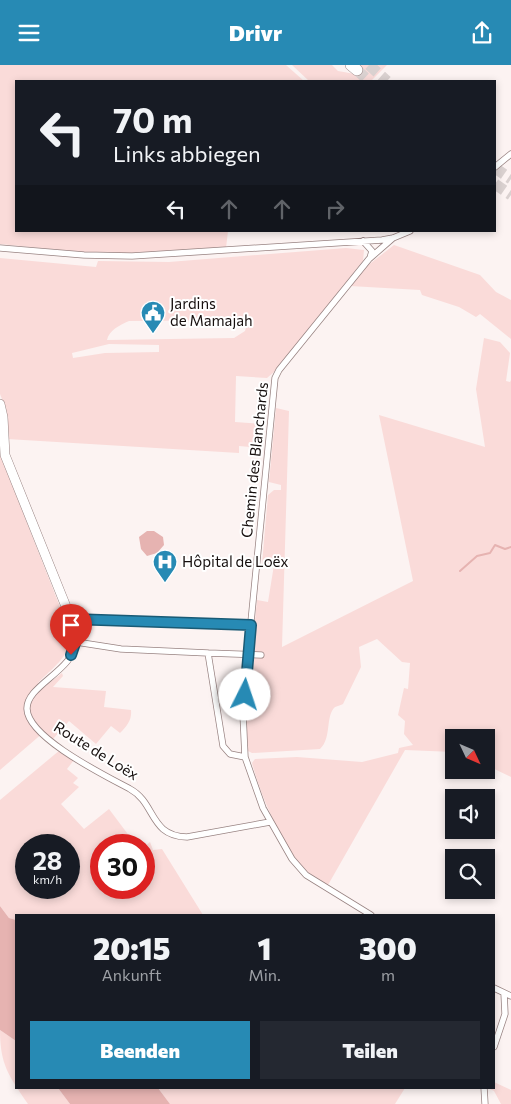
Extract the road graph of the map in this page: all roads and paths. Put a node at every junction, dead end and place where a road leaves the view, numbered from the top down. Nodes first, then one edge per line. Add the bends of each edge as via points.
1 (511, 154) edge
2 (496, 166) edge
3 (408, 232) edge
4 (393, 238) junction
5 (362, 241) junction
6 (0, 248) edge
7 (369, 259) junction
8 (0, 404) edge
9 (71, 619) junction
10 (251, 625) junction
11 (76, 642) junction
12 (208, 653) junction
13 (261, 655) dead end
14 (245, 757) junction
15 (270, 822) junction
16 (369, 914) edge
17 (495, 988) edge
18 (504, 993) junction
19 (511, 996) edge
20 (495, 1044) edge
21 (484, 1089) edge
22 (484, 1104) edge

1 - 2 street
3 - 4 street
4 - 5 street
4 - 7 street, Chemin des Blanchards
5 - 6 street via 132,256
5 - 7 street via 372,251
7 - 10 street, Chemin des Blanchards via 275,378
8 - 9 street via 5,455
9 - 10 street
9 - 11 street
10 - 14 street, Chemin des Blanchards via 243,714
11 - 12 street via 121,649
11 - 15 street, Route de Loëx via 61,668 29,700 28,716 40,731 80,760 135,792 145,801 158,825 176,836 187,837
12 - 13 street
12 - 14 street via 223,746 230,754
14 - 15 street, Chemin des Blanchards
15 - 16 street, Chemin des Blanchards via 292,859 306,875
17 - 18 street
18 - 19 street
18 - 20 street via 506,1014
21 - 22 street

